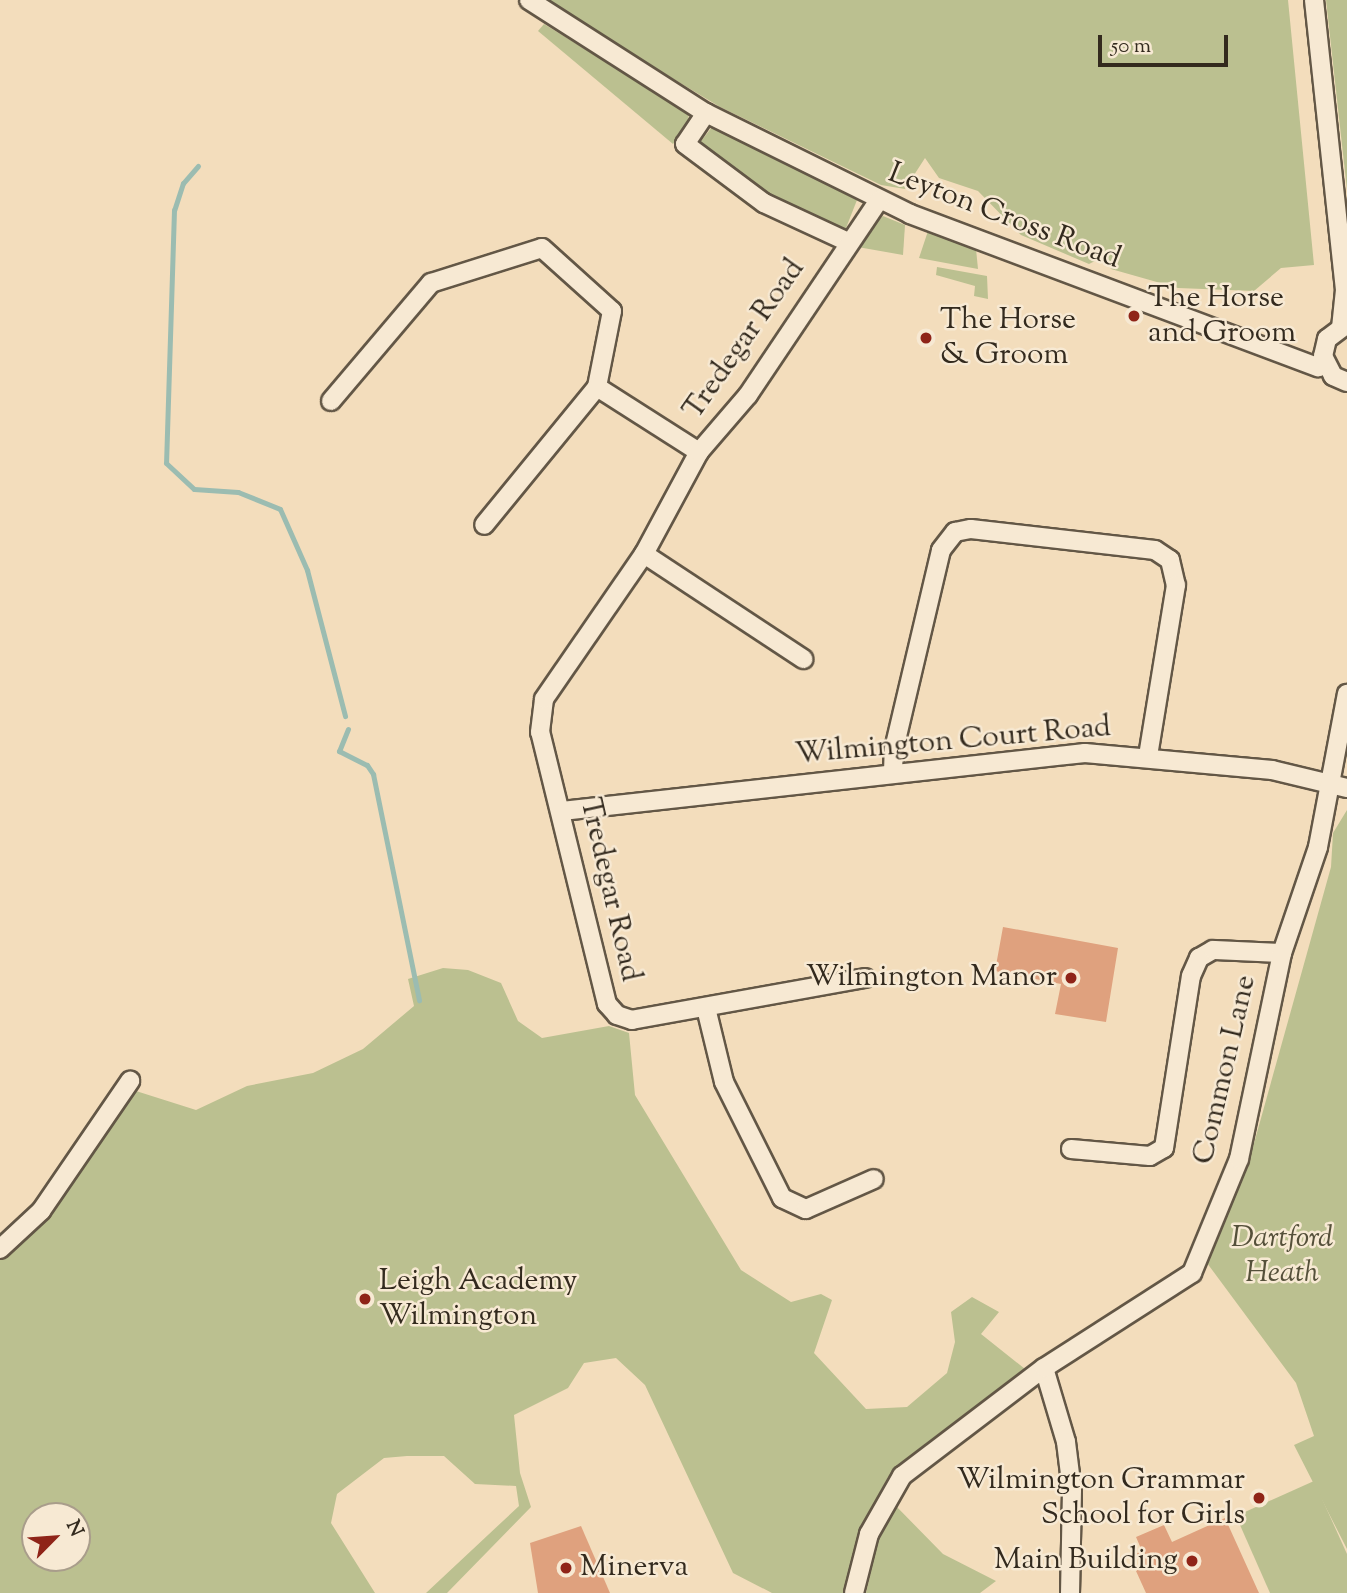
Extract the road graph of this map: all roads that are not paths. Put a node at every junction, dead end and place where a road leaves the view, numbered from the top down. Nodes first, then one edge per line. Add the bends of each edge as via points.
1 (529, 0) edge
2 (1314, 0) edge
3 (706, 113) junction
4 (878, 200) junction
5 (848, 242) junction
6 (1346, 292) edge
7 (1344, 325) edge
8 (1326, 339) junction
9 (1290, 352) junction
10 (1325, 365) junction
11 (1347, 383) edge
12 (597, 387) junction
13 (331, 401) dead end
14 (699, 452) junction
15 (484, 524) dead end
16 (644, 554) junction
17 (803, 659) dead end
18 (1347, 694) edge
19 (1149, 756) junction
20 (893, 772) junction
21 (1328, 783) junction
22 (1347, 788) edge
23 (562, 811) junction
24 (1282, 953) junction
25 (865, 978) dead end
26 (706, 1008) junction
27 (130, 1081) dead end
28 (1071, 1149) dead end
29 (874, 1179) dead end
30 (0, 1249) edge
31 (1044, 1368) junction
32 (854, 1593) edge
33 (1069, 1593) edge

1 - 3 street, Leyton Cross Road
2 - 6 street
3 - 4 street, Leyton Cross Road
3 - 5 street via 685,144 764,203
4 - 5 street, Tredegar Road
4 - 9 street, Leyton Cross Road
5 - 14 street, Tredegar Road via 748,395
6 - 7 street
7 - 8 street
8 - 9 street
8 - 10 street
9 - 10 street, Leyton Cross Road via 1318,367
10 - 11 street, Leyton Cross Road
12 - 13 street via 612,311 542,248 431,283
12 - 14 street
12 - 15 street
14 - 16 street, Tredegar Road
16 - 17 street
16 - 23 street, Tredegar Road via 544,699 540,732
18 - 21 street, Common Lane
19 - 20 street, Wilmington Court Road via 1085,753
19 - 20 street via 1176,585 1170,560 1155,550 971,529 955,532 941,550 894,749
19 - 21 street, Wilmington Court Road
20 - 23 street, Wilmington Court Road
21 - 22 street, Wilmington Court Road
21 - 24 street, Common Lane via 1318,847
23 - 26 street, Tredegar Road via 607,1004 617,1015 632,1020
24 - 28 street via 1213,950 1199,958 1191,976 1164,1148 1150,1156
24 - 31 street, Common Lane via 1239,1159 1192,1273
25 - 26 street, Tredegar Road
26 - 29 street via 724,1082 782,1198 806,1209
27 - 30 street via 41,1210
31 - 32 street, Common Lane via 902,1476 869,1534
31 - 33 street via 1066,1442 1072,1490

